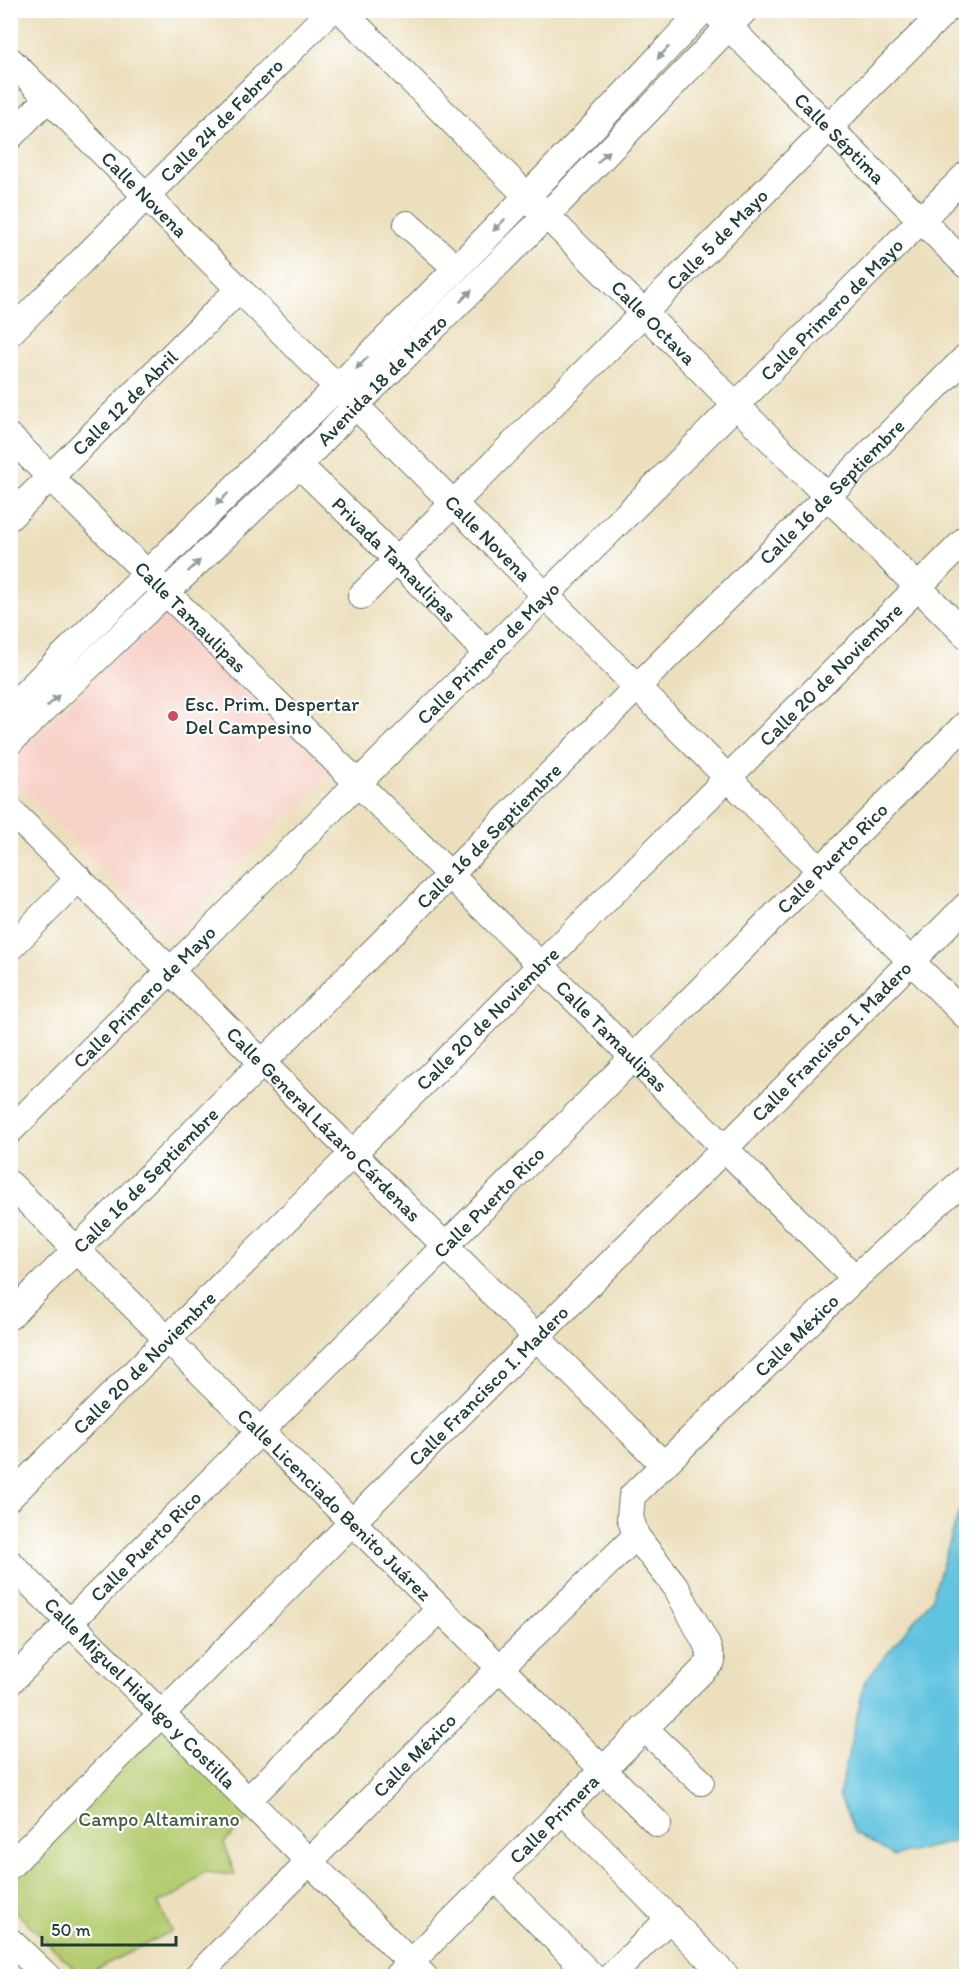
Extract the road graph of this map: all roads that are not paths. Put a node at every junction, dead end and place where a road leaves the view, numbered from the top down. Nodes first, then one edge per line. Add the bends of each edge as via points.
1 (331, 10) edge
2 (341, 10) edge
3 (703, 10) edge
4 (946, 10) edge
5 (729, 16) edge
6 (10, 60) edge
7 (48, 98) junction
8 (829, 128) junction
9 (10, 137) edge
10 (966, 175) edge
11 (146, 196) junction
12 (527, 197) junction
13 (545, 217) junction
14 (921, 220) junction
15 (407, 224) dead end
16 (966, 265) edge
17 (456, 268) junction
18 (239, 289) junction
19 (644, 313) junction
20 (10, 333) edge
21 (966, 357) edge
22 (337, 387) junction
23 (356, 405) junction
24 (736, 405) junction
25 (10, 437) edge
26 (299, 465) junction
27 (50, 477) junction
28 (828, 496) junction
29 (453, 504) junction
30 (10, 517) edge
31 (966, 539) edge
32 (397, 560) junction
33 (146, 573) junction
34 (918, 587) junction
35 (166, 593) junction
36 (361, 596) dead end
37 (546, 596) junction
38 (966, 635) edge
39 (487, 654) junction
40 (637, 687) junction
41 (10, 708) edge
42 (966, 724) edge
43 (10, 742) edge
44 (728, 778) junction
45 (358, 783) junction
46 (10, 810) edge
47 (820, 870) junction
48 (450, 875) junction
49 (80, 878) junction
50 (966, 906) edge
51 (10, 948) edge
52 (912, 961) junction
53 (541, 966) junction
54 (171, 970) junction
55 (966, 1016) edge
56 (634, 1058) junction
57 (263, 1062) junction
58 (10, 1131) edge
59 (725, 1149) junction
60 (354, 1153) junction
61 (966, 1178) edge
62 (10, 1184) edge
63 (446, 1245) junction
64 (77, 1250) junction
65 (855, 1278) junction
66 (10, 1316) edge
67 (538, 1336) junction
68 (168, 1340) junction
69 (261, 1431) junction
70 (664, 1465) junction
71 (10, 1497) edge
72 (353, 1522) junction
73 (636, 1536) junction
74 (10, 1563) edge
75 (440, 1609) junction
76 (70, 1622) junction
77 (500, 1668) junction
78 (10, 1682) edge
79 (162, 1714) junction
80 (644, 1728) junction
81 (603, 1770) junction
82 (701, 1782) dead end
83 (248, 1800) junction
84 (562, 1810) junction
85 (658, 1824) dead end
86 (310, 1862) junction
87 (10, 1866) edge
88 (495, 1878) junction
89 (670, 1918) junction
90 (10, 1941) edge
91 (410, 1972) edge
92 (47, 1977) edge
93 (197, 1977) edge
94 (592, 1977) edge
95 (611, 1977) edge
96 (726, 1977) edge

1 - 11 street, Calle 24 de Febrero
2 - 12 street, Calle Octava
3 -> 12 street, Avenida 18 de Marzo
4 - 8 street, Calle 5 de Mayo
5 - 8 street, Calle Séptima
13 -> 5 street, Avenida 18 de Marzo
6 - 7 street, Calle Novena
7 - 9 street
7 - 11 street, Calle Novena
8 - 14 street, Calle Séptima
8 - 19 street, Calle 5 de Mayo
10 - 14 street, Calle Primero de Mayo
11 - 18 street, Calle Novena
11 - 20 street, Calle 24 de Febrero
12 - 13 street, Calle Octava
12 -> 17 street, Avenida 18 de Marzo
13 - 19 street, Calle Octava
23 -> 13 street, Avenida 18 de Marzo
14 - 16 street, Calle Séptima
14 - 24 street, Calle Primero de Mayo
15 - 17 street
17 -> 22 street, Avenida 18 de Marzo
18 - 22 street, Calle Novena
18 - 27 street, Calle 12 de Abril
19 - 24 street, Calle Octava
19 - 29 street, Calle 5 de Mayo
21 - 28 street, Calle 16 de Septiembre
22 - 23 street, Calle Novena
22 -> 33 street, Avenida 18 de Marzo
23 - 26 street, Avenida 18 de Marzo
23 - 29 street, Calle Novena
24 - 28 street, Calle Octava
24 - 37 street, Calle Primero de Mayo
25 - 27 street, Calle Tamaulipas
26 - 32 street, Privada Tamaulipas
35 -> 26 street, Avenida 18 de Marzo
27 - 30 street, Calle 12 de Abril
27 - 33 street, Calle Tamaulipas
28 - 34 street, Calle Octava
28 - 40 street, Calle 16 de Septiembre
29 - 32 street, Calle 5 de Mayo
29 - 37 street, Calle Novena
31 - 34 street, Calle 20 de Noviembre
32 - 36 street, Calle 5 de Mayo
32 - 39 street, Privada Tamaulipas
33 - 35 street, Calle Tamaulipas
33 - 41 street, Avenida 18 de Marzo
34 - 38 street, Calle Octava
34 - 44 street, Calle 20 de Noviembre
43 -> 35 street, Avenida 18 de Marzo
35 - 45 street, Calle Tamaulipas
37 - 39 street, Calle Primero de Mayo
37 - 40 street, Calle Novena
39 - 45 street, Calle Primero de Mayo
40 - 44 street, Calle Novena
40 - 48 street, Calle 16 de Septiembre
42 - 47 street, Calle Puerto Rico
44 - 47 street, Calle Novena
44 - 53 street, Calle 20 de Noviembre
45 - 48 street, Calle Tamaulipas
45 - 54 street, Calle Primero de Mayo
46 - 49 street, Calle General Lázaro Cárdenas
47 - 52 street, Calle Novena
47 - 56 street, Calle Puerto Rico
48 - 53 street, Calle Tamaulipas
48 - 57 street, Calle 16 de Septiembre
49 - 51 street
49 - 54 street, Calle General Lázaro Cárdenas
50 - 52 street, Calle Francisco I. Madero
52 - 55 street, Calle Novena
52 - 59 street, Calle Francisco I. Madero
53 - 56 street, Calle Tamaulipas
53 - 60 street, Calle 20 de Noviembre
54 - 57 street, Calle General Lázaro Cárdenas
54 - 58 street, Calle Primero de Mayo
56 - 59 street, Calle Tamaulipas
56 - 63 street, Calle Puerto Rico
57 - 60 street, Calle General Lázaro Cárdenas
57 - 64 street, Calle 16 de Septiembre
59 - 65 street, Calle Tamaulipas
59 - 67 street, Calle Francisco I. Madero
60 - 63 street, Calle General Lázaro Cárdenas
60 - 68 street, Calle 20 de Noviembre
61 - 65 street, Calle México
62 - 64 street, Calle Licenciado Benito Juárez
63 - 67 street, Calle General Lázaro Cárdenas
63 - 69 street, Calle Puerto Rico
64 - 66 street, Calle 16 de Septiembre
64 - 68 street, Calle Licenciado Benito Juárez
65 - 70 street, Calle México
67 - 70 street, Calle General Lázaro Cárdenas
67 - 72 street, Calle Francisco I. Madero
68 - 69 street, Calle Licenciado Benito Juárez
68 - 71 street, Calle 20 de Noviembre
69 - 72 street, Calle Licenciado Benito Juárez
69 - 76 street, Calle Puerto Rico
70 - 73 street, Calle México via 632,1496 630,1517
72 - 75 street, Calle Licenciado Benito Juárez
72 - 79 street, Calle Francisco I. Madero
73 - 77 street, Calle México
73 - 80 street, Calle Primera via 676,1587 712,1661
74 - 76 street, Calle Miguel Hidalgo y Costilla
75 - 77 street, Calle Licenciado Benito Juárez
75 - 83 street
76 - 78 street, Calle Puerto Rico
76 - 79 street, Calle Miguel Hidalgo y Costilla
77 - 81 street, Calle Licenciado Benito Juárez
77 - 86 street, Calle México
79 - 83 street, Calle Miguel Hidalgo y Costilla
79 - 87 street, Calle Francisco I. Madero
80 - 81 street, Calle Primera
80 - 82 street
81 - 84 street, Calle Primera
81 - 85 street, Calle Licenciado Benito Juárez
83 - 86 street, Calle Miguel Hidalgo y Costilla
84 - 88 street, Calle Primera
84 - 89 street
86 - 91 street, Calle Miguel Hidalgo y Costilla
86 - 93 street, Calle México
88 - 91 street, Calle Primera
88 - 94 street
89 - 95 street
89 - 96 street
90 - 92 street

